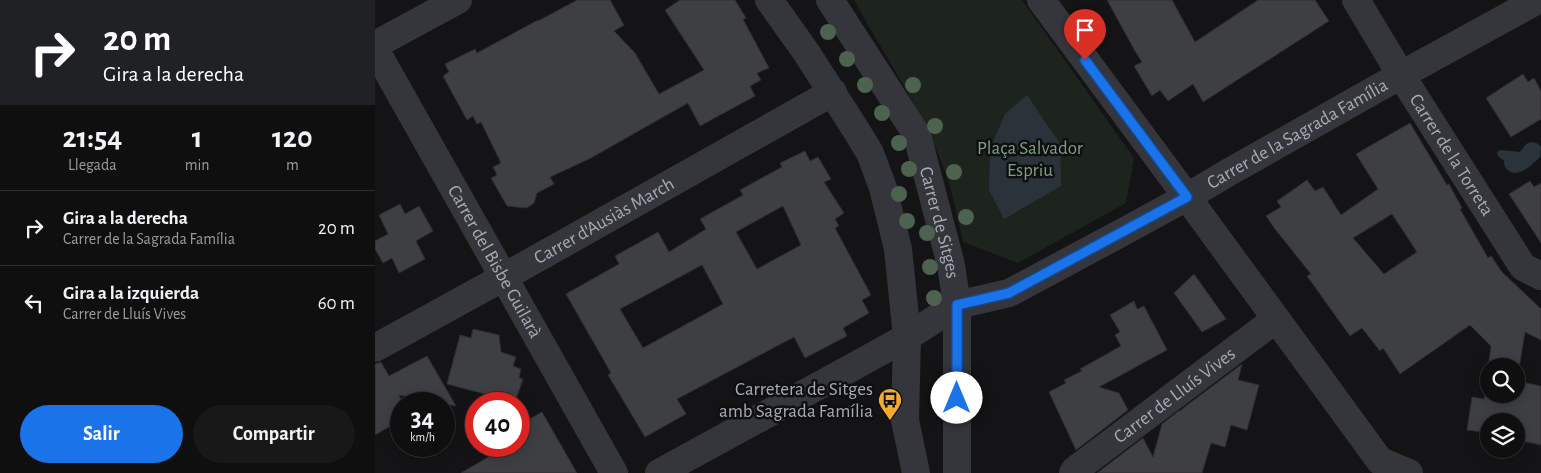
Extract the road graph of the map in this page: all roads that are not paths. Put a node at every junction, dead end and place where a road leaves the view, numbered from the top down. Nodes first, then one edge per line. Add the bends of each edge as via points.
1 (458, 0) edge
2 (769, 0) edge
3 (1041, 0) edge
4 (1356, 0) edge
5 (1538, 0) edge
6 (837, 9) edge
7 (375, 45) edge
8 (375, 49) edge
9 (1401, 75) junction
10 (833, 92) junction
11 (1187, 197) junction
12 (1541, 276) edge
13 (504, 278) junction
14 (957, 305) junction
15 (1276, 319) junction
16 (907, 337) junction
17 (375, 348) edge
18 (614, 473) edge
19 (659, 473) edge
20 (916, 473) edge
21 (957, 473) edge
22 (1073, 473) edge
23 (1409, 473) edge

1 - 7 street
2 - 10 street
3 - 11 street
4 - 9 street, Carrer de la Torreta
5 - 9 street, Carrer de la Sagrada Família
6 - 14 street, Carrer de Sitges via 917,135 951,265
8 - 13 street, Carrer del Bisbe Guilarà
9 - 11 street, Carrer de la Sagrada Família
9 - 12 street, Carrer de la Torreta via 1523,267
10 - 13 street, Carrer d'Ausiàs March
10 - 16 street via 870,153 883,188 898,249
11 - 14 street, Carrer de la Sagrada Família via 1009,293
11 - 15 street
13 - 17 street, Carrer d'Ausiàs March
13 - 18 street, Carrer del Bisbe Guilarà
14 - 16 street, Carrer de la Sagrada Família
14 - 21 street, Carrer de Sitges
15 - 22 street, Carrer de Lluís Vives
15 - 23 street via 1380,461
16 - 19 street, Carrer de la Sagrada Família
16 - 20 street via 905,420

